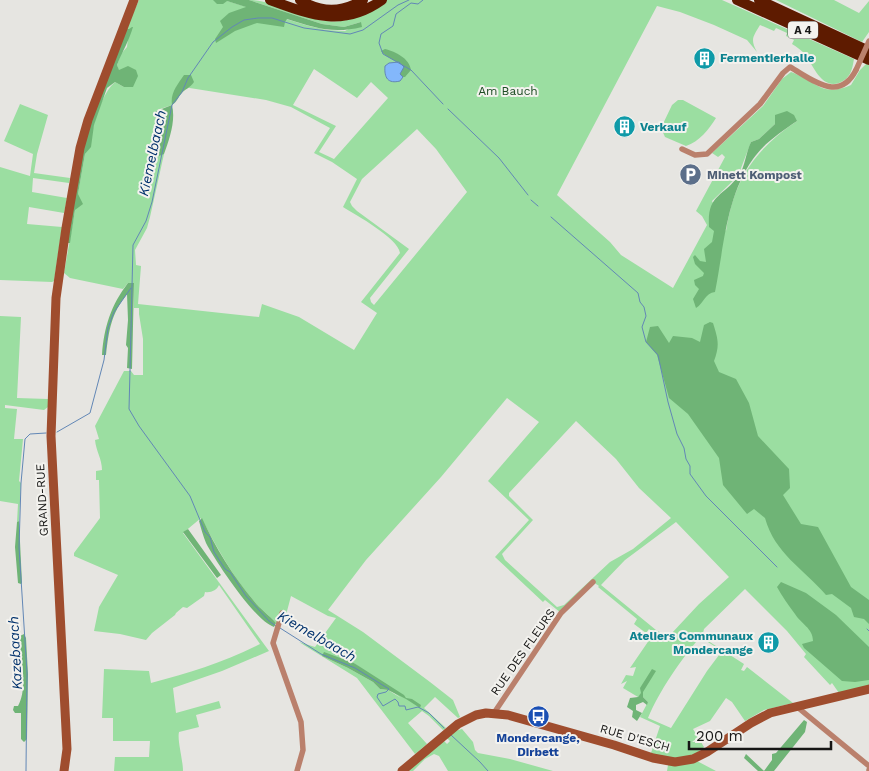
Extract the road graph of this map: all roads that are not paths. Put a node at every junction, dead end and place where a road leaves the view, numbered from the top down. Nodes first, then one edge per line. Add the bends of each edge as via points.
1 (134, 0) edge
2 (270, 0) edge
3 (290, 0) edge
4 (300, 0) edge
5 (363, 0) edge
6 (372, 0) edge
7 (382, 0) edge
8 (737, 0) edge
9 (760, 0) edge
10 (768, 0) edge
11 (317, 16) junction
12 (344, 16) junction
13 (813, 24) junction
14 (869, 41) edge
15 (869, 51) edge
16 (869, 60) edge
17 (682, 149) dead end
18 (592, 582) dead end
19 (282, 613) dead end
20 (869, 689) edge
21 (796, 706) junction
22 (494, 713) junction
23 (869, 766) edge
24 (64, 771) edge
25 (297, 771) edge
26 (402, 771) edge

1 - 24 main road, GRAND-RUE via 80,148 56,298 51,436 67,749
2 - 11 highway
3 - 11 highway
4 - 5 highway via 332,11
6 - 12 highway
7 - 12 highway via 362,12
8 - 16 highway, A 4
9 - 13 highway, A 4
10 - 13 highway
11 - 12 highway
13 - 15 highway, A 4
14 - 17 street, bridge via 848,83 830,88 790,67 760,104 707,154 695,155
18 - 22 street, RUE DES FLEURS via 561,614
19 - 25 street via 273,643 295,703 303,737
20 - 21 main road, RUE D'ESCH
21 - 22 main road, RUE D'ESCH via 760,718 693,759 675,762
21 - 23 street
22 - 26 main road, RUE D'ESCH via 476,715 461,722

